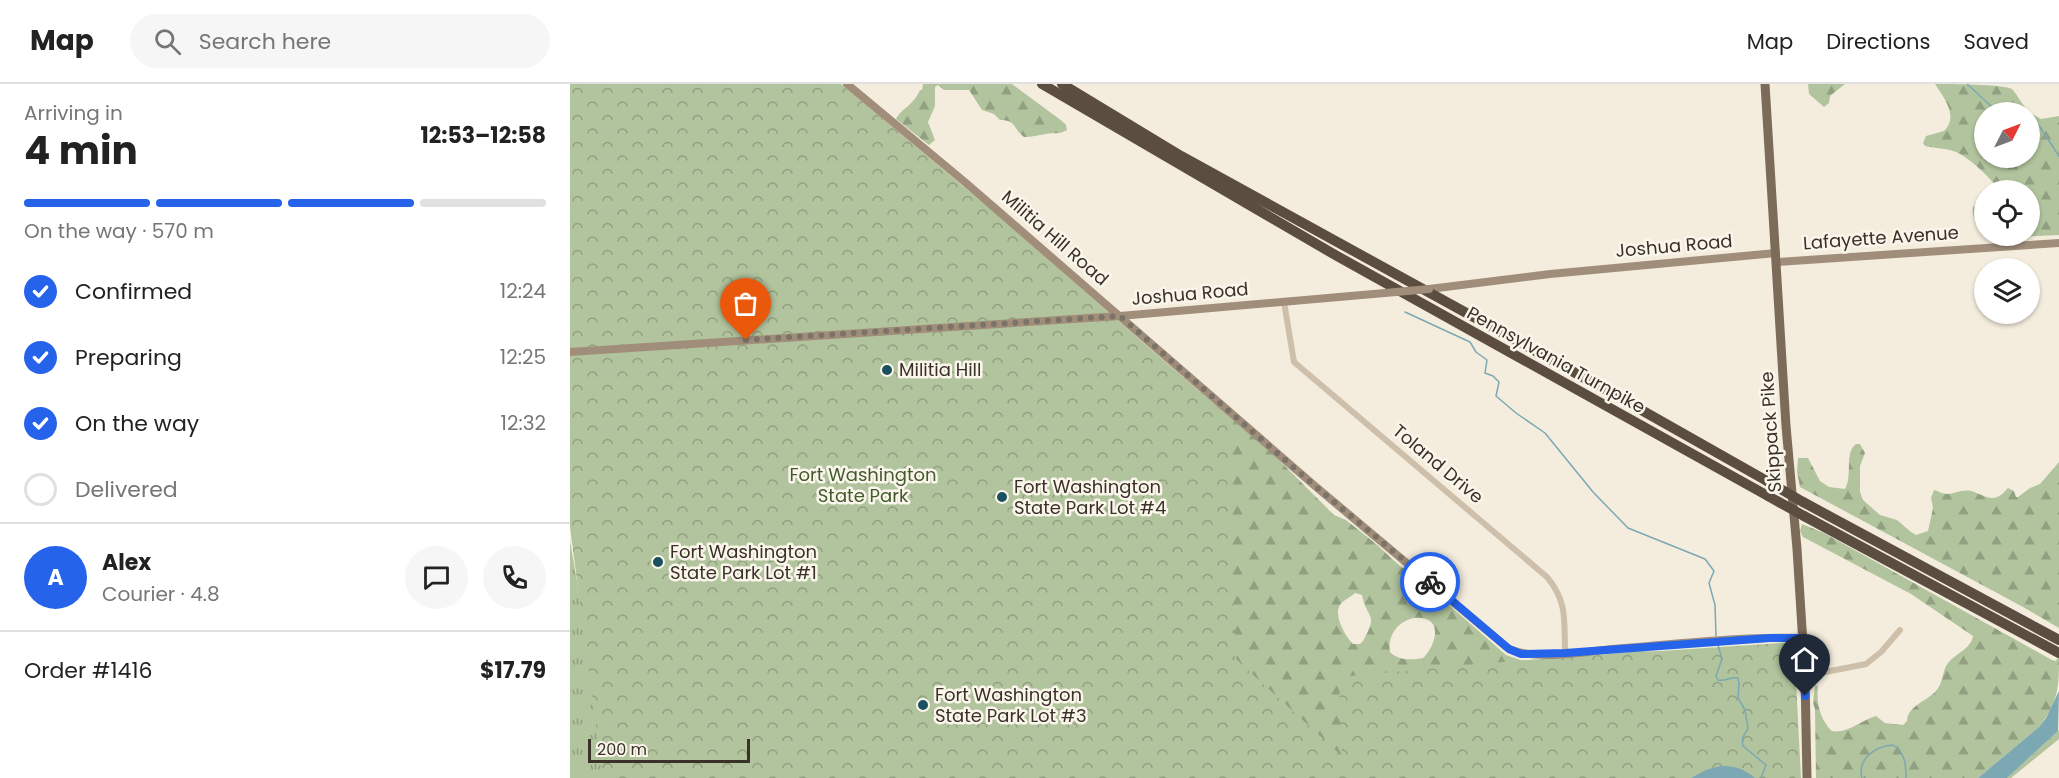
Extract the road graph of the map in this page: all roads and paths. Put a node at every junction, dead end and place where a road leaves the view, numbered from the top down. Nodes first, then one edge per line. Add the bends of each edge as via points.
1 (847, 84) edge
2 (1042, 84) edge
3 (1062, 84) edge
4 (1765, 84) edge
5 (2059, 243) edge
6 (1776, 257) junction
7 (1284, 302) junction
8 (1120, 316) junction
9 (570, 352) edge
10 (1900, 630) dead end
11 (1802, 638) junction
12 (2056, 645) edge
13 (1565, 653) junction
14 (1805, 676) junction
15 (1808, 778) edge

1 - 8 main road, Militia Hill Road
2 - 12 highway, Pennsylvania Turnpike, bridge via 1336,256 1804,516
3 - 12 highway, Pennsylvania Turnpike, bridge via 1181,156 1590,381
4 - 6 main road, Skippack Pike
5 - 6 main road, Lafayette Avenue
6 - 7 main road, Joshua Road, bridge via 1550,274
6 - 11 main road, Skippack Pike
7 - 8 main road, Joshua Road
7 - 13 street, Toland Drive via 1294,362 1557,588 1563,601
8 - 9 main road, Joshua Road
8 - 13 main road, Militia Hill Road via 1509,649 1521,654
10 - 14 street via 1866,664
11 - 13 main road, Militia Hill Road
11 - 14 main road, Skippack Pike
14 - 15 main road, Skippack Pike

